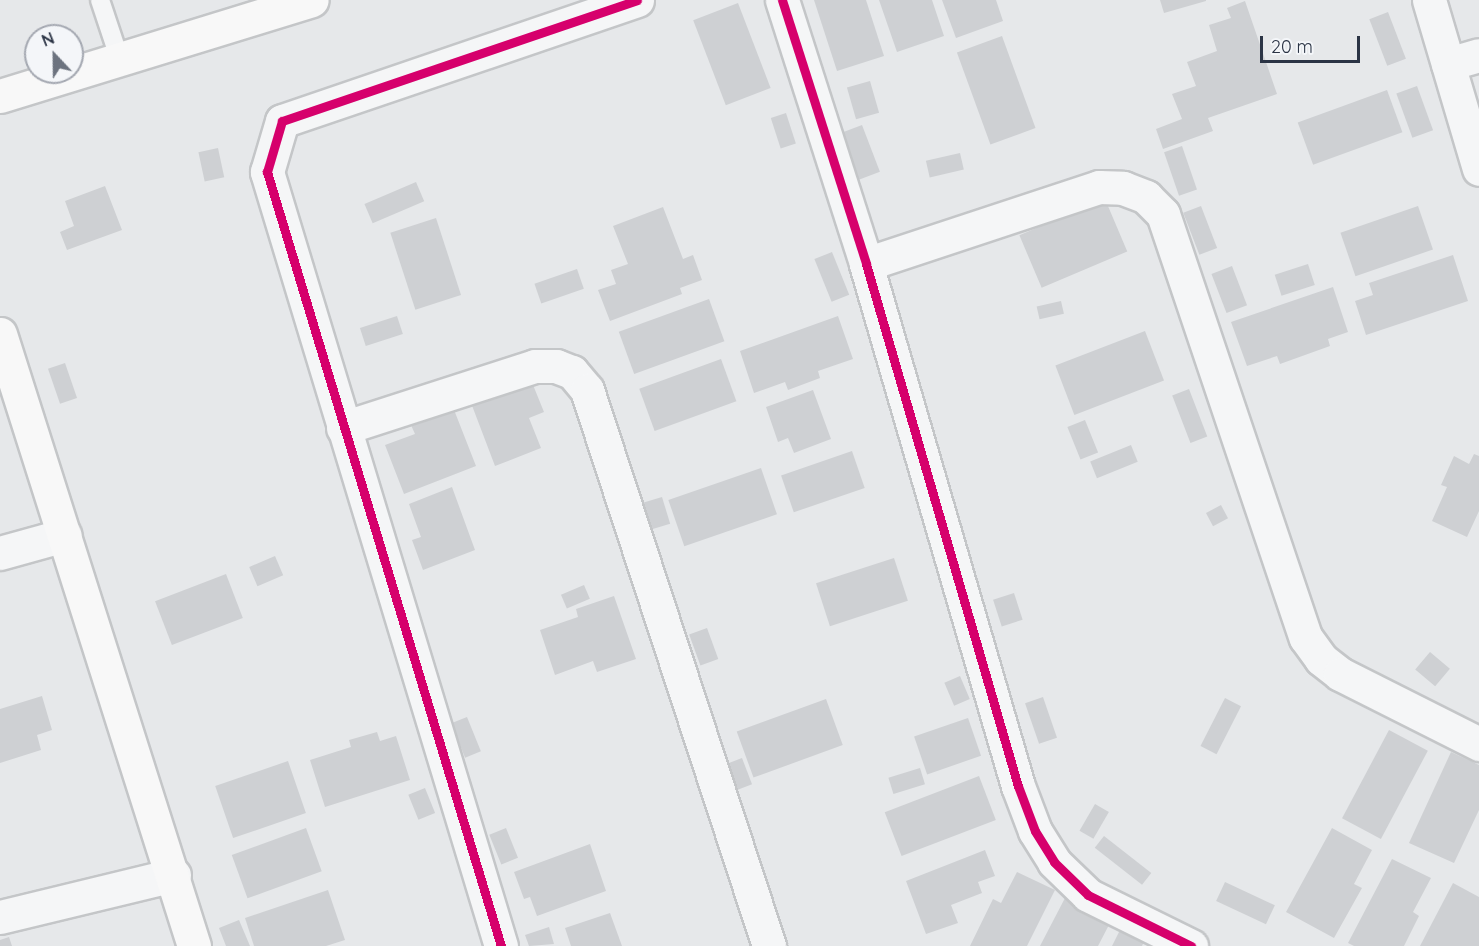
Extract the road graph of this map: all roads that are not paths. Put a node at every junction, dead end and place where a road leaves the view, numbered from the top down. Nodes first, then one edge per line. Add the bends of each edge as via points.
1 (100, 0) edge
2 (312, 0) edge
3 (637, 0) edge
4 (782, 0) edge
5 (1429, 0) edge
6 (1479, 55) edge
7 (120, 60) junction
8 (1448, 64) junction
9 (0, 96) edge
10 (1479, 169) edge
11 (866, 264) junction
12 (0, 334) edge
13 (343, 428) junction
14 (65, 535) junction
15 (0, 553) edge
16 (1479, 744) edge
17 (174, 875) junction
18 (0, 917) edge
19 (194, 946) edge
20 (501, 946) edge
21 (769, 946) edge
22 (1191, 946) edge

1 - 7 lane
2 - 7 street
3 - 13 street via 282,121 267,172
4 - 11 street
5 - 8 street
6 - 8 street
7 - 9 street
8 - 10 street
11 - 16 street via 1099,187 1123,188 1146,198 1163,214 1306,638 1321,659 1340,674
11 - 22 street via 1018,786 1035,831 1054,862 1088,895
12 - 14 street
13 - 20 street
13 - 21 street via 535,366 556,366 572,372 587,390
14 - 15 street
14 - 17 street
17 - 18 street
17 - 19 street

